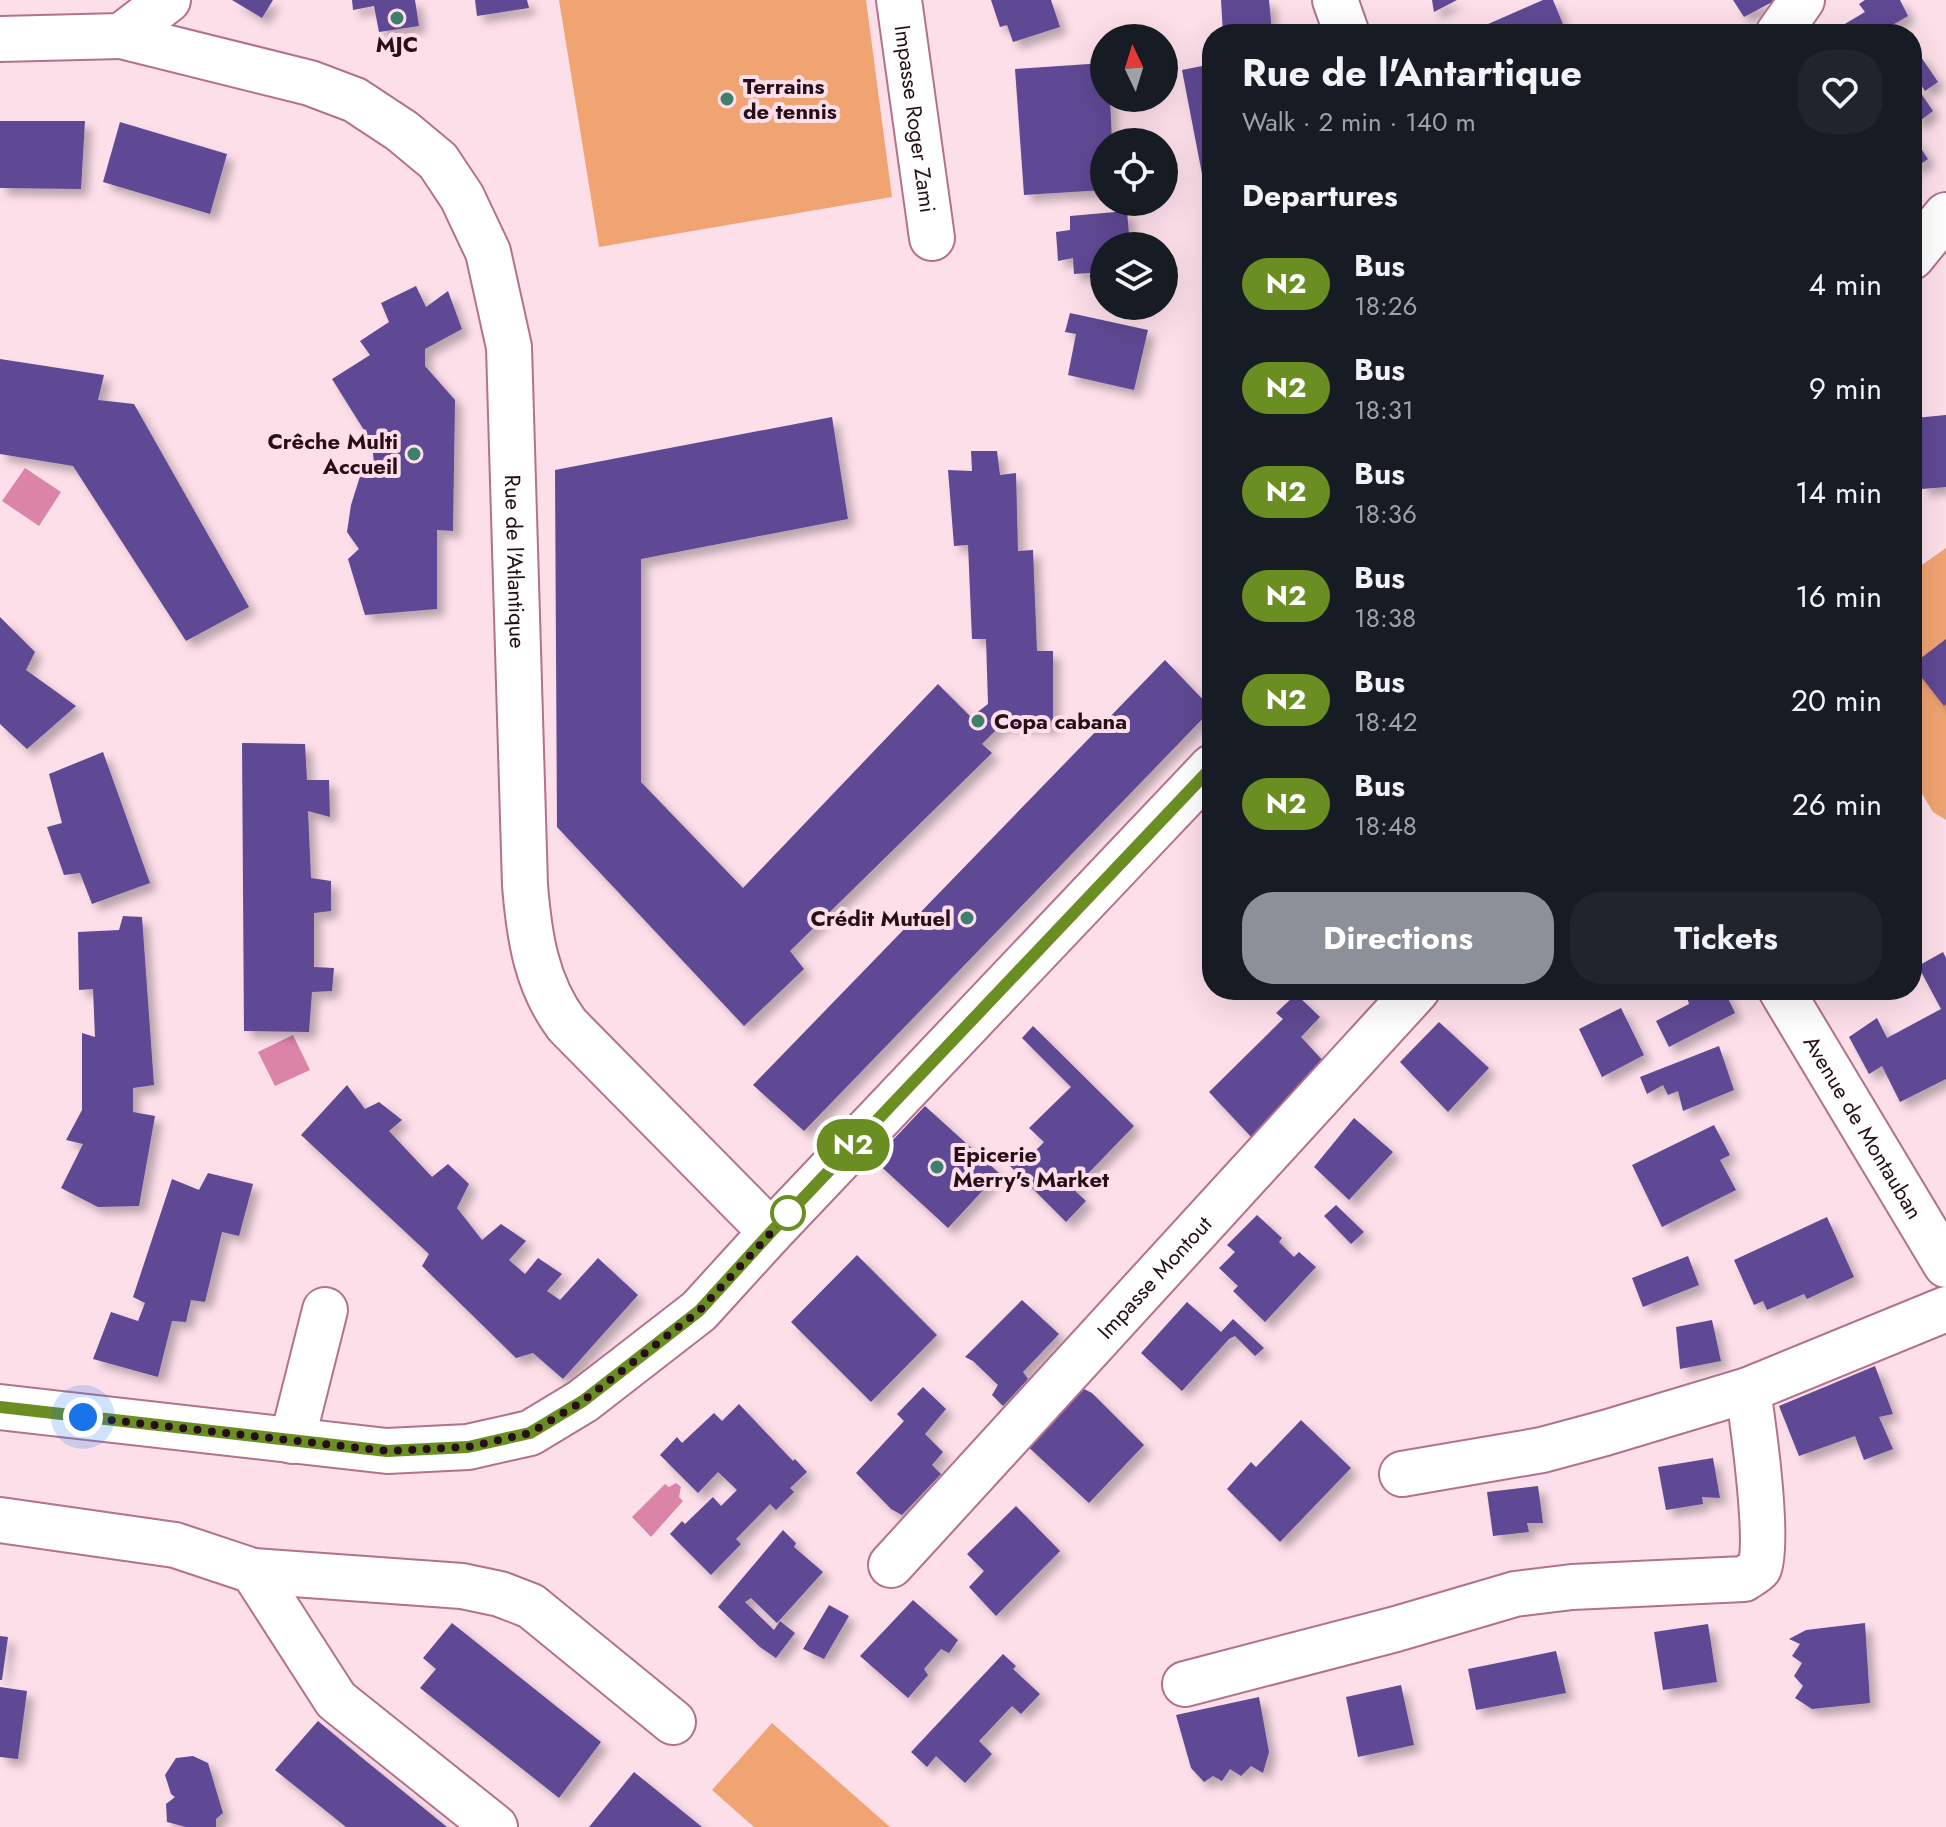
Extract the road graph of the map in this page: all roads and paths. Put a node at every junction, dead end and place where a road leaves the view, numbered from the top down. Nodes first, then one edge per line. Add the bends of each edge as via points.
1 (168, 0) edge
2 (899, 0) edge
3 (1335, 0) edge
4 (1802, 0) edge
5 (1343, 24) edge
6 (1785, 24) edge
7 (121, 36) junction
8 (0, 39) edge
9 (1946, 215) edge
10 (932, 238) dead end
11 (1922, 244) edge
12 (1202, 778) edge
13 (1408, 1000) edge
14 (1787, 1000) edge
15 (771, 1232) junction
16 (1946, 1265) edge
17 (1946, 1309) edge
18 (325, 1310) dead end
19 (1748, 1390) junction
20 (0, 1407) edge
21 (292, 1441) junction
22 (1402, 1474) dead end
23 (0, 1520) edge
24 (891, 1565) dead end
25 (253, 1571) junction
26 (1185, 1684) dead end
27 (673, 1722) dead end
28 (495, 1827) edge

1 - 7 street
2 - 10 street, Impasse Roger Zami
3 - 5 street
4 - 6 street
7 - 8 street, Rue de l'Atlantique
7 - 15 street, Rue de l'Atlantique via 310,83 355,100 438,161 462,197 488,252 509,347 525,885 529,936 542,982 567,1025
9 - 11 street
12 - 15 street
13 - 24 street, Impasse Montout
14 - 16 street, Avenue de Montauban
15 - 21 street via 699,1311 583,1401 530,1433 468,1447 387,1451
17 - 19 street
18 - 21 street
19 - 22 street via 1542,1450
19 - 26 street via 1763,1555 1759,1568 1744,1579 1515,1594
20 - 21 street
23 - 25 street via 175,1545
25 - 27 street via 462,1586 500,1594 531,1606
25 - 28 street via 336,1700

